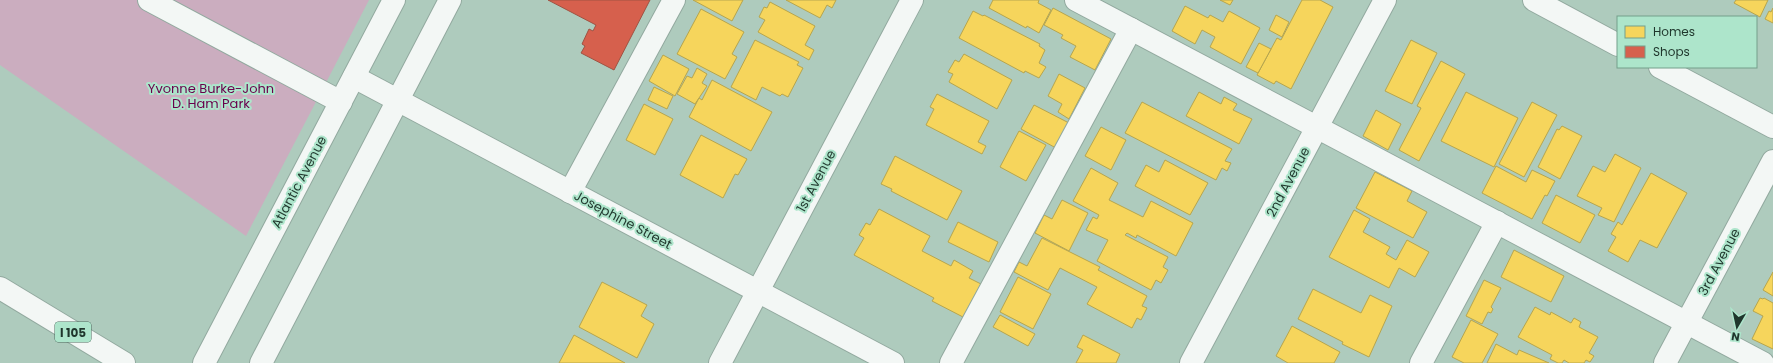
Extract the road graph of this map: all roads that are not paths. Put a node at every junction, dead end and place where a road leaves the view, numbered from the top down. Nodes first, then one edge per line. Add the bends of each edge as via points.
1 (149, 0) edge
2 (394, 0) edge
3 (450, 0) edge
4 (674, 0) edge
5 (912, 0) edge
6 (1076, 0) edge
7 (1385, 0) edge
8 (1534, 0) edge
9 (1131, 29) junction
10 (1617, 44) edge
11 (1662, 68) edge
12 (354, 77) junction
13 (398, 100) junction
14 (341, 102) junction
15 (1317, 127) junction
16 (1773, 127) edge
17 (1773, 161) edge
18 (570, 192) junction
19 (1497, 222) junction
20 (0, 279) edge
21 (0, 288) edge
22 (758, 291) junction
23 (21, 300) junction
24 (1687, 323) junction
25 (124, 363) edge
26 (204, 363) edge
27 (261, 363) edge
28 (720, 363) edge
29 (893, 363) edge
30 (951, 363) edge
31 (1191, 363) edge
32 (1421, 363) edge
33 (1665, 363) edge
34 (1763, 363) edge

1 - 14 main road
2 - 12 main road, Atlantic Avenue
3 - 13 main road
4 - 18 main road
5 - 22 main road, 1st Avenue
6 - 9 main road
7 - 15 main road, 2nd Avenue
8 - 10 main road
9 - 15 main road
9 - 30 main road
11 - 16 main road
12 - 13 main road, Josephine Street
12 - 14 main road, Atlantic Avenue
13 - 18 main road, Josephine Street
13 - 27 main road
14 - 26 main road, Atlantic Avenue
15 - 19 main road
15 - 31 main road, 2nd Avenue
17 - 24 main road, 3rd Avenue
18 - 22 main road, Josephine Street
19 - 24 main road
19 - 32 main road
20 - 23 main road
21 - 23 main road, I 105
22 - 28 main road, 1st Avenue
22 - 29 main road, Josephine Street
23 - 25 main road, I 105
24 - 33 main road, 3rd Avenue
24 - 34 main road

